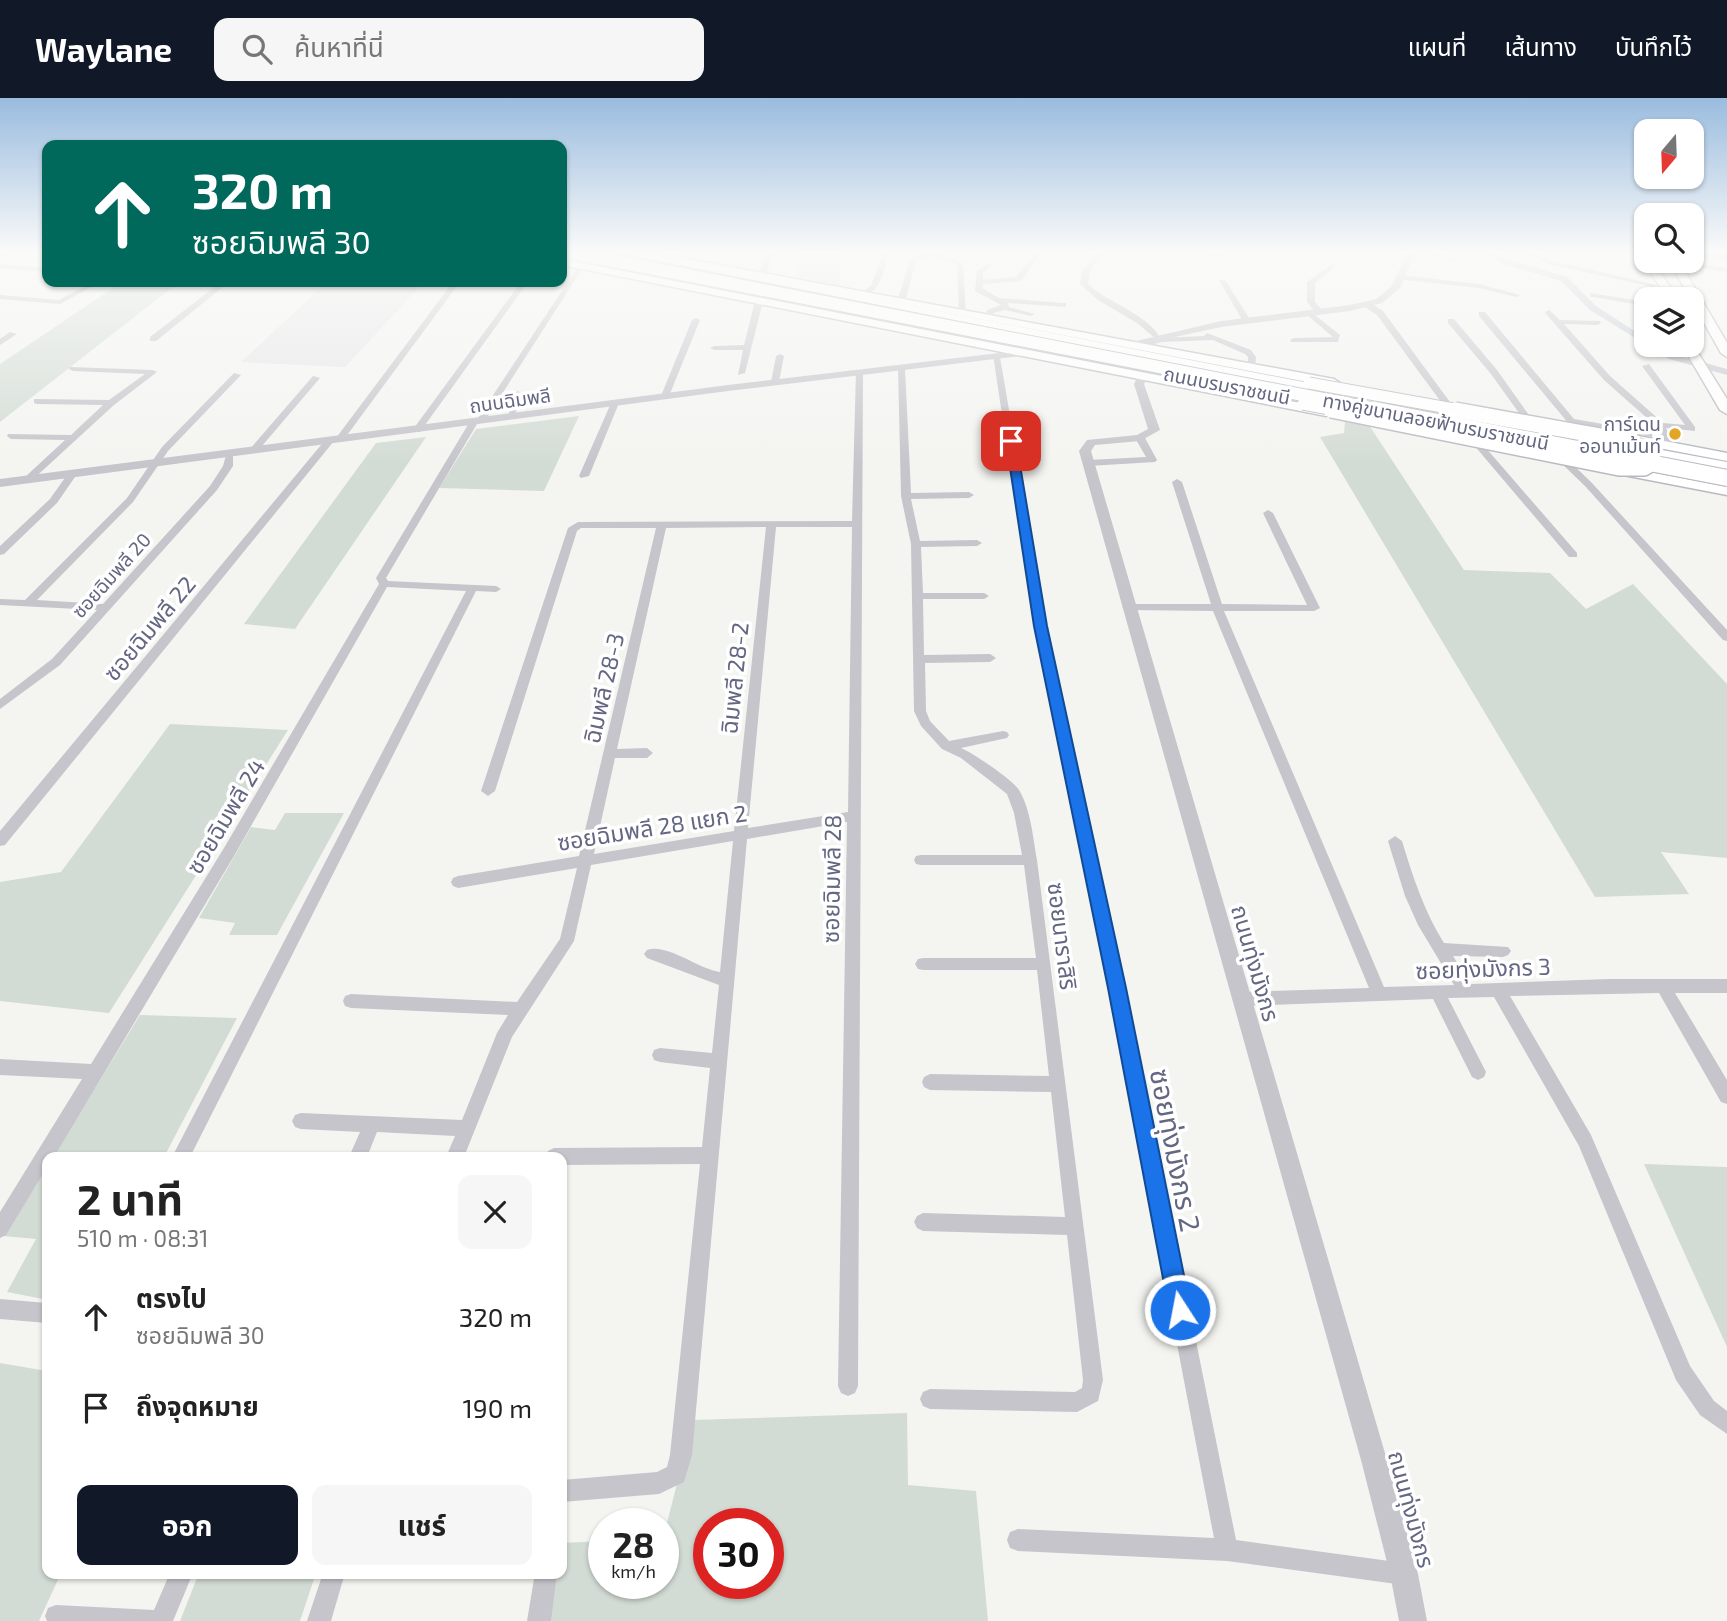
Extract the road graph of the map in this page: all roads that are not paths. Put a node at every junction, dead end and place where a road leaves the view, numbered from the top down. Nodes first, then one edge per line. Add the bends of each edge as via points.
1 (173, 323) edge
2 (424, 323) edge
3 (494, 323) edge
4 (545, 323) edge
5 (695, 323) edge
6 (753, 323) edge
7 (872, 323) edge
8 (914, 323) edge
9 (929, 323) edge
10 (964, 323) edge
11 (983, 323) edge
12 (1008, 323) edge
13 (1145, 323) edge
14 (1235, 323) edge
15 (1324, 323) edge
16 (1388, 323) edge
17 (1453, 323) edge
18 (1490, 323) edge
19 (1559, 323) edge
20 (1709, 323) edge
21 (0, 332) edge
22 (1201, 332) dead end
23 (1157, 337) junction
24 (1216, 338) junction
25 (153, 339) dead end
26 (1294, 340) dead end
27 (0, 343) edge
28 (989, 346) junction
29 (747, 347) junction
30 (1134, 347) junction
31 (713, 348) dead end
32 (1704, 351) edge
33 (1024, 353) junction
34 (1727, 353) edge
35 (780, 356) dead end
36 (996, 357) junction
37 (1696, 357) edge
38 (979, 359) junction
39 (1646, 366) dead end
40 (901, 368) junction
41 (1252, 368) junction
42 (73, 369) dead end
43 (859, 372) junction
44 (741, 373) dead end
45 (237, 375) dead end
46 (1143, 376) junction
47 (316, 378) dead end
48 (775, 382) junction
49 (1727, 388) edge
50 (518, 394) dead end
51 (665, 396) junction
52 (37, 401) dead end
53 (111, 403) junction
54 (615, 403) junction
55 (1447, 404) junction
56 (1727, 410) edge
57 (510, 418) junction
58 (1527, 418) junction
59 (476, 422) junction
60 (1574, 425) junction
61 (1660, 425) junction
62 (417, 430) junction
63 (1649, 435) dead end
64 (11, 436) dead end
65 (72, 438) junction
66 (334, 440) junction
67 (1476, 442) junction
68 (1669, 446) junction
69 (253, 451) junction
70 (1727, 451) edge
71 (1700, 452) junction
72 (230, 454) junction
73 (1727, 457) edge
74 (1561, 458) junction
75 (153, 464) junction
76 (1727, 469) edge
77 (72, 474) junction
78 (584, 476) dead end
79 (27, 480) junction
80 (1727, 480) edge
81 (1177, 482) dead end
82 (0, 483) edge
83 (1727, 491) edge
84 (969, 495) dead end
85 (906, 496) junction
86 (1268, 513) dead end
87 (771, 523) junction
88 (662, 524) junction
89 (858, 524) junction
90 (977, 543) dead end
91 (916, 544) junction
92 (0, 552) edge
93 (1573, 555) dead end
94 (384, 584) junction
95 (472, 589) junction
96 (496, 589) dead end
97 (917, 596) junction
98 (984, 596) dead end
99 (0, 602) edge
100 (28, 603) junction
101 (105, 607) junction
102 (1128, 607) junction
103 (1217, 607) junction
104 (1727, 637) edge
105 (990, 658) dead end
106 (919, 659) junction
107 (0, 705) edge
108 (1003, 735) dead end
109 (946, 746) junction
110 (647, 753) dead end
111 (610, 754) junction
112 (488, 791) dead end
113 (854, 816) junction
114 (739, 836) junction
115 (0, 841) edge
116 (1395, 841) dead end
117 (921, 860) dead end
118 (1031, 860) junction
119 (586, 862) junction
120 (458, 882) dead end
121 (1441, 949) junction
122 (1503, 951) dead end
123 (652, 954) dead end
124 (923, 964) dead end
125 (1044, 964) junction
126 (725, 979) junction
127 (1663, 986) junction
128 (1727, 986) edge
129 (1466, 990) junction
130 (1499, 991) junction
131 (1437, 992) junction
132 (1379, 994) junction
133 (1241, 999) junction
134 (351, 1001) dead end
135 (521, 1009) junction
136 (660, 1055) dead end
137 (717, 1060) junction
138 (0, 1068) edge
139 (95, 1072) junction
140 (1478, 1072) dead end
141 (930, 1082) dead end
142 (1057, 1084) junction
143 (1727, 1096) edge
144 (301, 1121) dead end
145 (372, 1124) junction
146 (466, 1128) junction
147 (47, 1152) edge
148 (184, 1152) edge
149 (360, 1152) edge
150 (457, 1152) edge
151 (708, 1155) junction
152 (567, 1157) edge
153 (42, 1160) edge
154 (923, 1222) dead end
155 (1076, 1226) junction
156 (0, 1229) edge
157 (0, 1309) edge
158 (42, 1313) edge
159 (848, 1387) dead end
160 (930, 1399) dead end
161 (1727, 1424) edge
162 (567, 1491) edge
163 (1018, 1541) dead end
164 (1227, 1550) junction
165 (1404, 1574) junction
166 (178, 1579) edge
167 (332, 1579) edge
168 (545, 1579) edge
169 (56, 1616) dead end
170 (153, 1621) edge
171 (161, 1621) edge
172 (319, 1621) edge
173 (538, 1621) edge
174 (1413, 1621) edge

1 - 25 street
2 - 66 street, ซอยฉิมพลี 22
3 - 62 street
4 - 59 street
5 - 51 street
6 - 29 street
7 - 28 main road
8 - 80 main road, ถนนบรมราชชนนี
9 - 80 main road, ทางคู่ขนานลอยฟ้าบรมราชชนนี, bridge
10 - 76 main road, ทางคู่ขนานลอยฟ้าบรมราชชนนี, bridge
11 - 76 main road, ถนนบรมราชชนนี
12 - 30 main road
13 - 23 street
14 - 23 street
15 - 26 street via 1335,340
16 - 55 street
17 - 58 street
18 - 60 street
19 - 61 street via 1607,377
20 - 34 main road
21 - 27 street via 13,334
22 - 24 street
23 - 30 street
24 - 30 street via 1162,340
24 - 41 street via 1248,352
28 - 33 main road
28 - 38 street via 990,351
29 - 31 street
29 - 44 street
30 - 41 main road
30 - 46 main road, bridge via 1622,440 1645,449 1654,462 1643,468 1619,468
32 - 49 main road
33 - 36 street, ถนนฉิมพลี
33 - 46 main road
35 - 48 street
36 - 38 street, ถนนฉิมพลี
36 - 164 street, ซอยทุ่งมังกร 2 via 1040,626 1117,988
37 - 56 main road
38 - 40 street, ถนนฉิมพลี
39 - 61 street via 1692,429
40 - 43 street, ถนนฉิมพลี
40 - 85 street, ซอยนาราสิริ
41 - 55 main road
42 - 53 street via 153,372
43 - 48 street, ถนนฉิมพลี
43 - 89 street, ซอยฉิมพลี 28
45 - 75 street
46 - 67 main road
46 - 102 street, ถนนทุ่งมังกร via 1139,384 1155,426 1148,436 1091,442 1084,451
47 - 69 street
48 - 51 street, ถนนฉิมพลี
50 - 57 street
51 - 54 street, ถนนฉิมพลี
52 - 53 street
53 - 65 street
54 - 57 street, ถนนฉิมพลี
54 - 78 street
55 - 58 main road
57 - 59 street, ถนนฉิมพลี
58 - 60 main road
59 - 62 street, ถนนฉิมพลี
59 - 94 street, ซอยฉิมพลี 24 via 381,578
60 - 63 street
60 - 68 main road
61 - 68 street
62 - 66 street, ถนนฉิมพลี
64 - 65 street
65 - 79 street
66 - 69 street, ถนนฉิมพลี
66 - 115 street, ซอยฉิมพลี 22
67 - 74 main road
67 - 93 street
68 - 71 main road
69 - 72 street, ถนนฉิมพลี
70 - 71 main road
71 - 73 main road
72 - 75 street, ถนนฉิมพลี
72 - 101 street, ซอยฉิมพลี 20 via 214,488
74 - 83 main road
74 - 104 street
75 - 77 street, ถนนฉิมพลี
75 - 100 street via 130,500
77 - 79 street, ถนนฉิมพลี
77 - 92 street via 54,501
79 - 82 street, ถนนฉิมพลี
81 - 103 street
84 - 85 street
85 - 91 street, ซอยนาราสิริ
86 - 103 street via 1314,608
87 - 88 street
87 - 89 street
87 - 114 street, ฉิมพลี 28-2
88 - 111 street, ฉิมพลี 28-3
88 - 112 street via 588,524 572,530
89 - 113 street, ซอยฉิมพลี 28
90 - 91 street
91 - 97 street, ซอยนาราสิริ
94 - 95 street
94 - 139 street, ซอยฉิมพลี 24
95 - 96 street
95 - 148 street
97 - 98 street
97 - 106 street, ซอยนาราสิริ
99 - 100 street
100 - 101 street
101 - 107 street, ซอยฉิมพลี 20 via 56,662
102 - 103 street
102 - 133 street, ถนนทุ่งมังกร
103 - 132 street
105 - 106 street
106 - 109 street, ซอยนาราสิริ via 920,711
108 - 109 street
109 - 118 street, ซอยนาราสิริ via 966,755 1013,791
110 - 111 street
111 - 119 street, ฉิมพลี 28-3
113 - 114 street, ซอยฉิมพลี 28 แยก 2
113 - 159 street, ซอยฉิมพลี 28
114 - 119 street, ซอยฉิมพลี 28 แยก 2
114 - 126 street, ฉิมพลี 28-2
116 - 121 street via 1416,907
117 - 118 street
118 - 125 street, ซอยนาราสิริ
119 - 120 street, ซอยฉิมพลี 28 แยก 2
119 - 135 street, ฉิมพลี 28-3 via 567,941
121 - 122 street
121 - 129 street
123 - 126 street via 680,961 709,979
124 - 125 street
125 - 142 street, ซอยนาราสิริ
126 - 137 street, ฉิมพลี 28-2
127 - 128 street, ซอยทุ่งมังกร 3
127 - 130 street, ซอยทุ่งมังกร 3
127 - 143 street
129 - 130 street, ซอยทุ่งมังกร 3
129 - 131 street, ซอยทุ่งมังกร 3
130 - 161 street via 1586,1141 1683,1373 1707,1408
131 - 132 street, ซอยทุ่งมังกร 3
131 - 140 street
132 - 133 street, ซอยทุ่งมังกร 3
133 - 165 street, ถนนทุ่งมังกร
134 - 135 street
135 - 146 street, ฉิมพลี 28-3 via 505,1033
136 - 137 street
137 - 151 street, ฉิมพลี 28-2
138 - 139 street
139 - 147 street, ซอยฉิมพลี 24
141 - 142 street
142 - 155 street, ซอยนาราสิริ
144 - 145 street
145 - 146 street
145 - 149 street
146 - 150 street, ฉิมพลี 28-3
151 - 152 street
151 - 162 street, ฉิมพลี 28-2 via 676,1474 659,1483
153 - 156 street, ซอยฉิมพลี 24
154 - 155 street
155 - 160 street, ซอยนาราสิริ via 1091,1394 1077,1402
157 - 158 street
163 - 164 street
164 - 165 street
165 - 174 street, ถนนทุ่งมังกร
166 - 171 street
167 - 172 street
168 - 173 street
169 - 170 street

